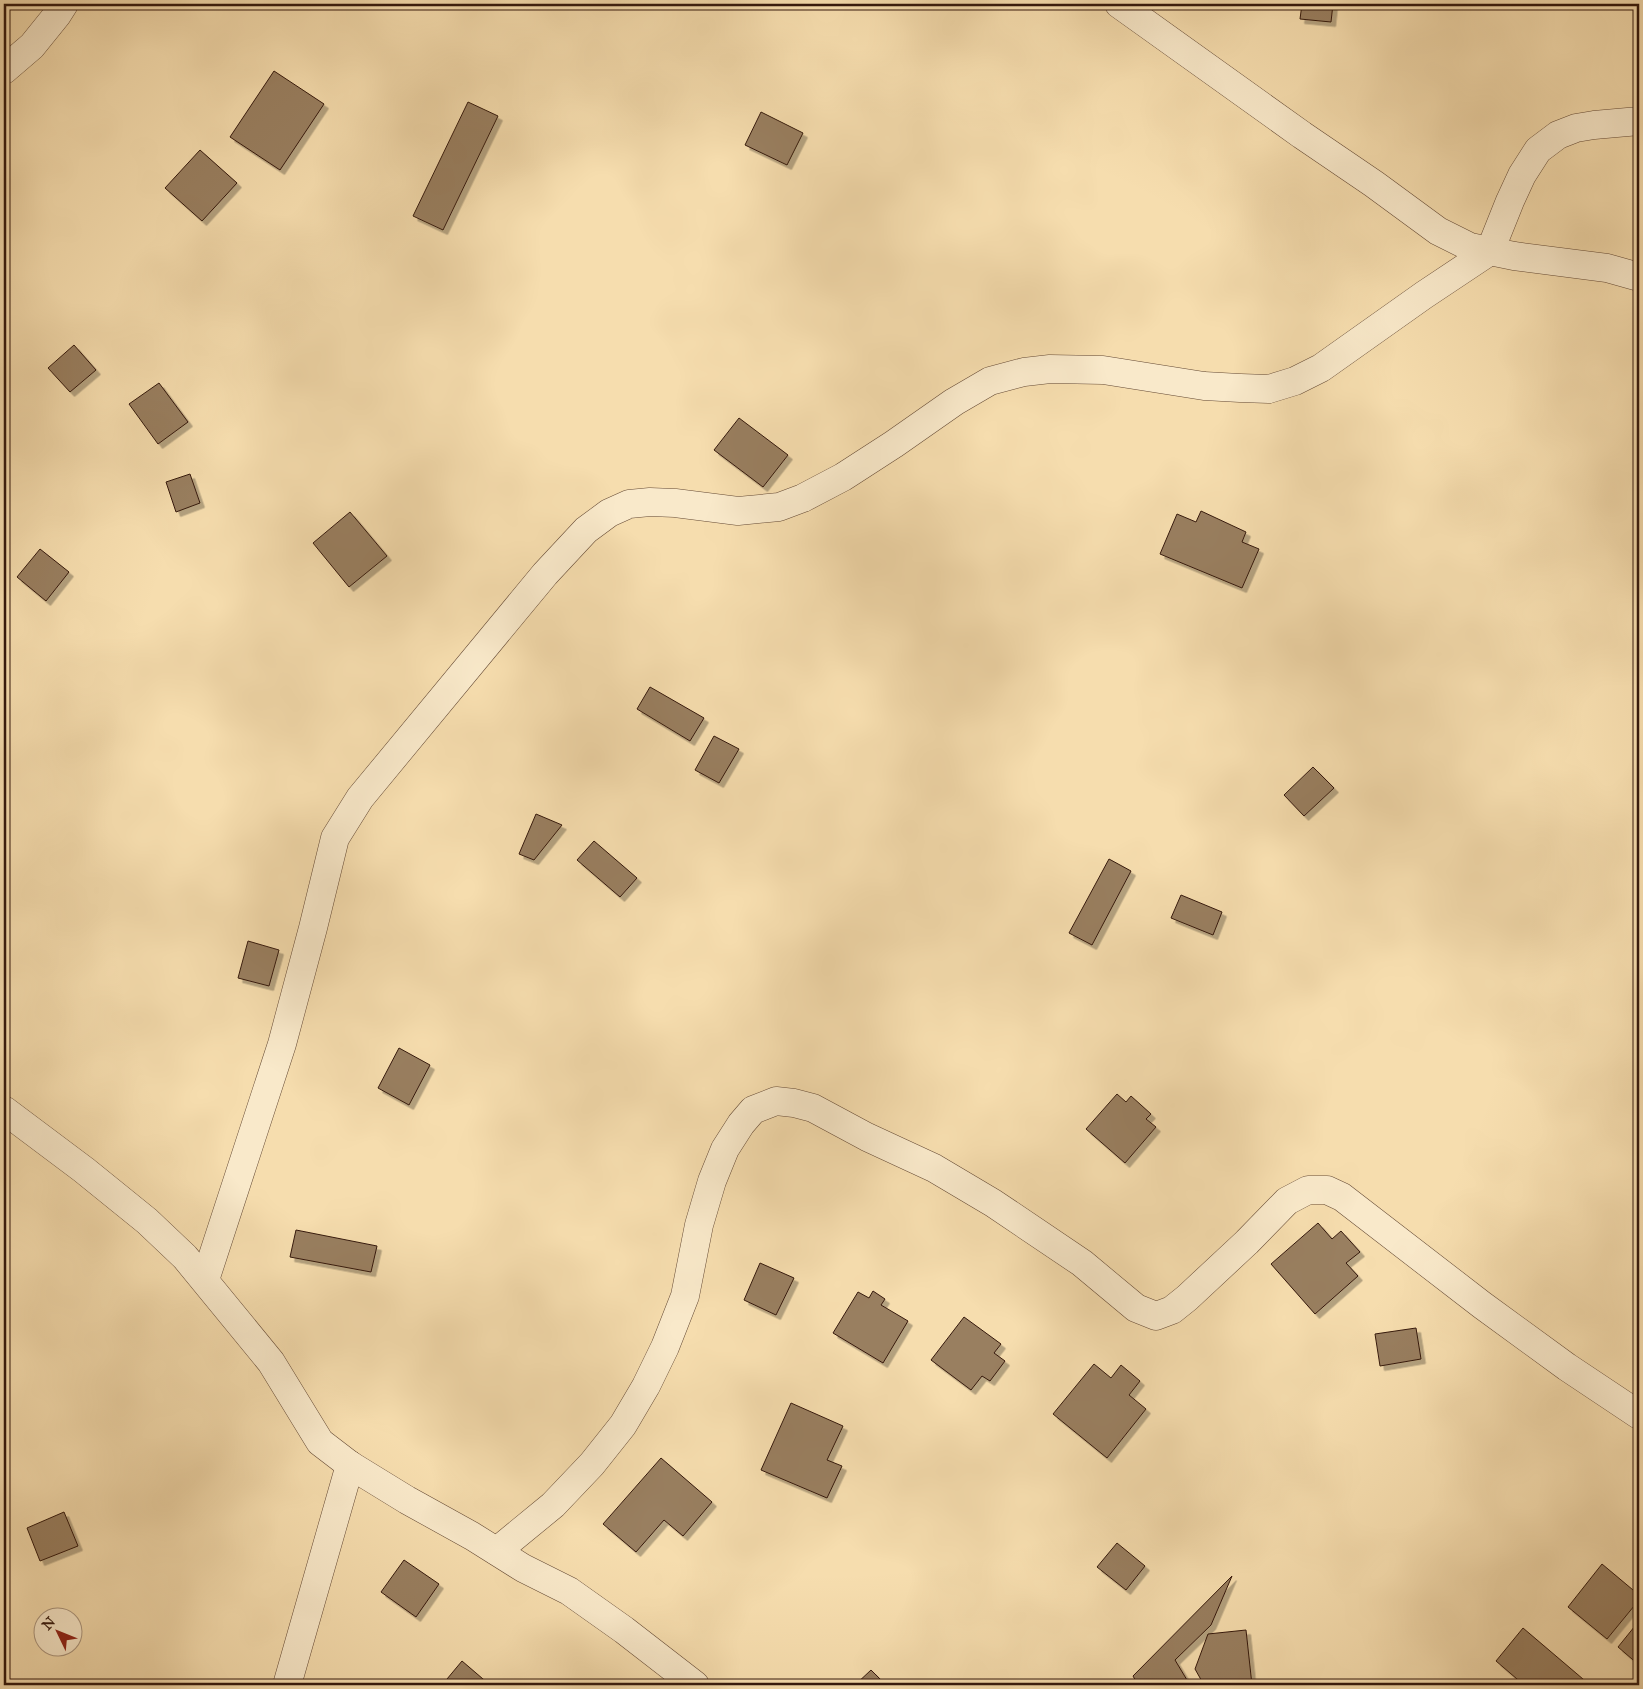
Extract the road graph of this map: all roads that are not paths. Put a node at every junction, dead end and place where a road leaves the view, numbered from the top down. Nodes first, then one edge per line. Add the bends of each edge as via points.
1 (64, 4) edge
2 (1119, 4) edge
3 (4, 70) edge
4 (1639, 121) edge
5 (1490, 251) junction
6 (1639, 277) edge
7 (4, 1110) edge
8 (205, 1280) junction
9 (1639, 1416) edge
10 (350, 1465) junction
11 (497, 1551) junction
12 (286, 1685) edge
13 (696, 1685) edge

1 - 3 street via 32,46
2 - 5 street via 1438,231 1470,246
4 - 5 street via 1576,128 1558,135 1538,150 1522,175
5 - 6 street via 1607,268
5 - 8 street via 1321,368 1295,381 1269,389 1204,386 1103,370 1024,372 990,381 843,477 779,507 738,511 675,503 629,504 609,513 586,530 545,574 360,798 334,838 282,1044
7 - 8 street via 146,1221
8 - 10 street via 271,1362 320,1442
9 - 11 street via 1482,1305 1342,1197 1327,1190 1308,1190 1287,1201 1187,1298 1172,1310 1156,1316 1136,1308 1082,1263 934,1168 813,1108 776,1102 753,1110 725,1149 699,1225 685,1296 665,1347 627,1417 592,1464 553,1505
10 - 11 street
10 - 12 street
11 - 13 street via 570,1591

